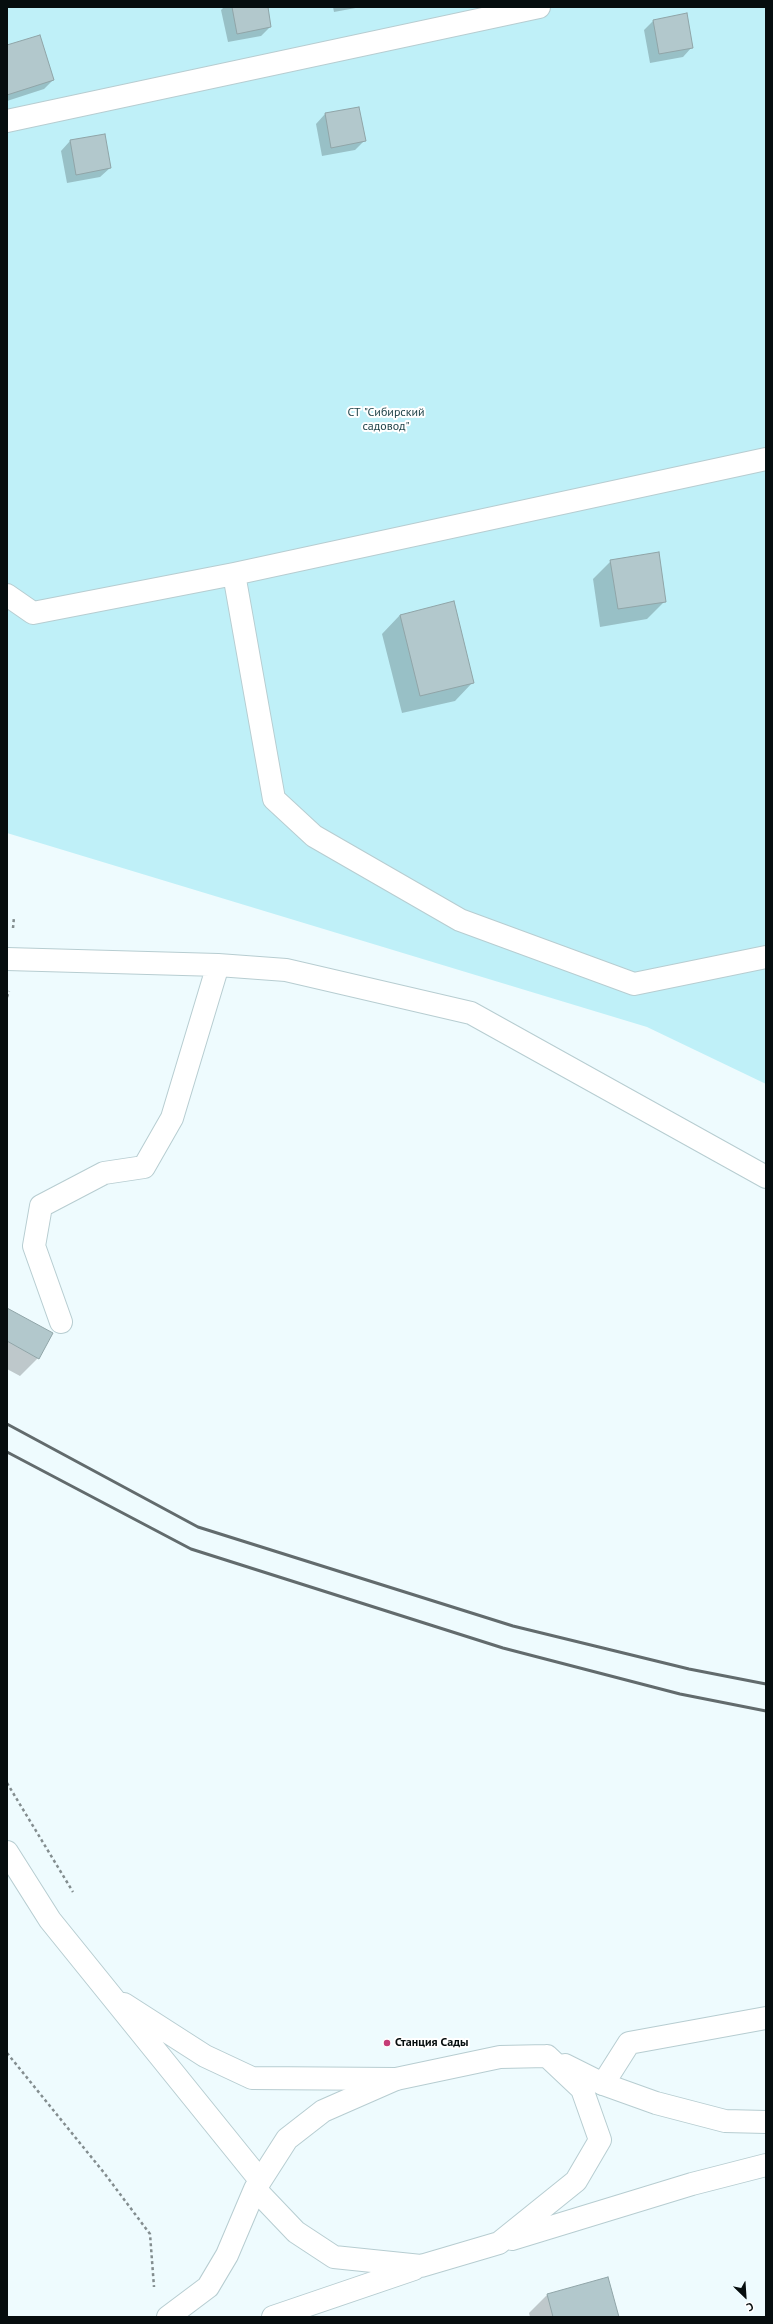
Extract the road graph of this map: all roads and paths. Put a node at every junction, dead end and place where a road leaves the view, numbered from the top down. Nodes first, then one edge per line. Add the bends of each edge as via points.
1 (540, 7) edge
2 (7, 121) edge
3 (766, 459) edge
4 (234, 574) junction
5 (7, 596) edge
6 (766, 957) edge
7 (7, 960) edge
8 (218, 965) junction
9 (766, 1177) edge
10 (61, 1322) dead end
11 (7, 1784) edge
12 (7, 1852) edge
13 (73, 1892) dead end
14 (108, 1994) junction
15 (766, 2018) edge
16 (7, 2053) edge
17 (547, 2056) junction
18 (396, 2079) junction
19 (603, 2084) junction
20 (766, 2122) edge
21 (766, 2165) edge
22 (257, 2184) junction
23 (499, 2243) junction
24 (421, 2266) junction
25 (155, 2294) dead end
26 (168, 2317) edge
27 (273, 2317) edge

1 - 2 main road
3 - 4 main road
4 - 5 main road via 33,613
4 - 6 main road via 274,799 314,836 460,920 634,984
7 - 8 main road
8 - 9 main road via 286,970 471,1013
8 - 10 main road via 172,1118 144,1167 104,1173 42,1206 34,1246
11 - 13 path
12 - 14 main road via 50,1920
14 - 18 main road via 205,2056 252,2078
14 - 22 main road
15 - 19 main road via 629,2043
16 - 25 path via 150,2234
17 - 18 main road via 500,2058
17 - 19 main road
17 - 23 main road via 582,2089 600,2140 576,2181
18 - 22 main road via 323,2112 288,2139
19 - 20 main road via 656,2103 725,2121
21 - 23 main road via 692,2184
22 - 24 main road via 296,2232 334,2257
22 - 26 main road via 227,2255 208,2287
23 - 24 main road
24 - 27 main road

